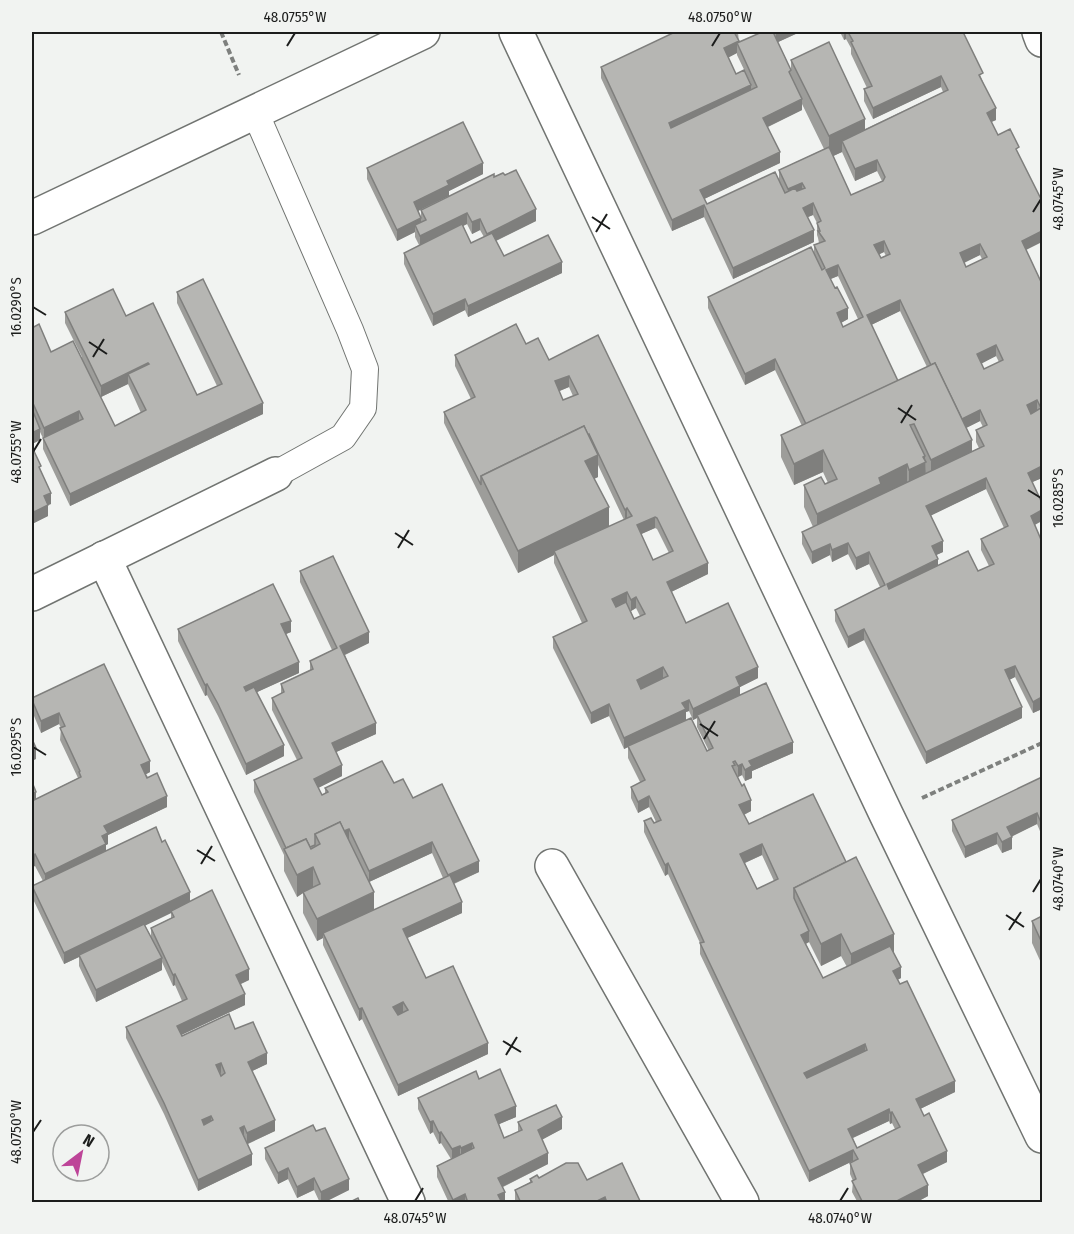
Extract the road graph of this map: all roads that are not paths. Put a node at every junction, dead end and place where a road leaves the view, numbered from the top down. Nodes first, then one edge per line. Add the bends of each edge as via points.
1 (423, 32) edge
2 (516, 32) edge
3 (1039, 32) edge
4 (1042, 40) edge
5 (255, 112) junction
6 (32, 218) edge
7 (276, 474) joint
8 (104, 558) junction
9 (32, 594) edge
10 (552, 866) dead end
11 (1042, 1136) edge
12 (408, 1203) edge
13 (741, 1203) edge

1 - 5 street
2 - 11 street
3 - 4 street
5 - 6 street
5 - 7 lane via 365,369 363,408 343,437
7 - 8 street
8 - 9 street
8 - 12 street
10 - 13 street

